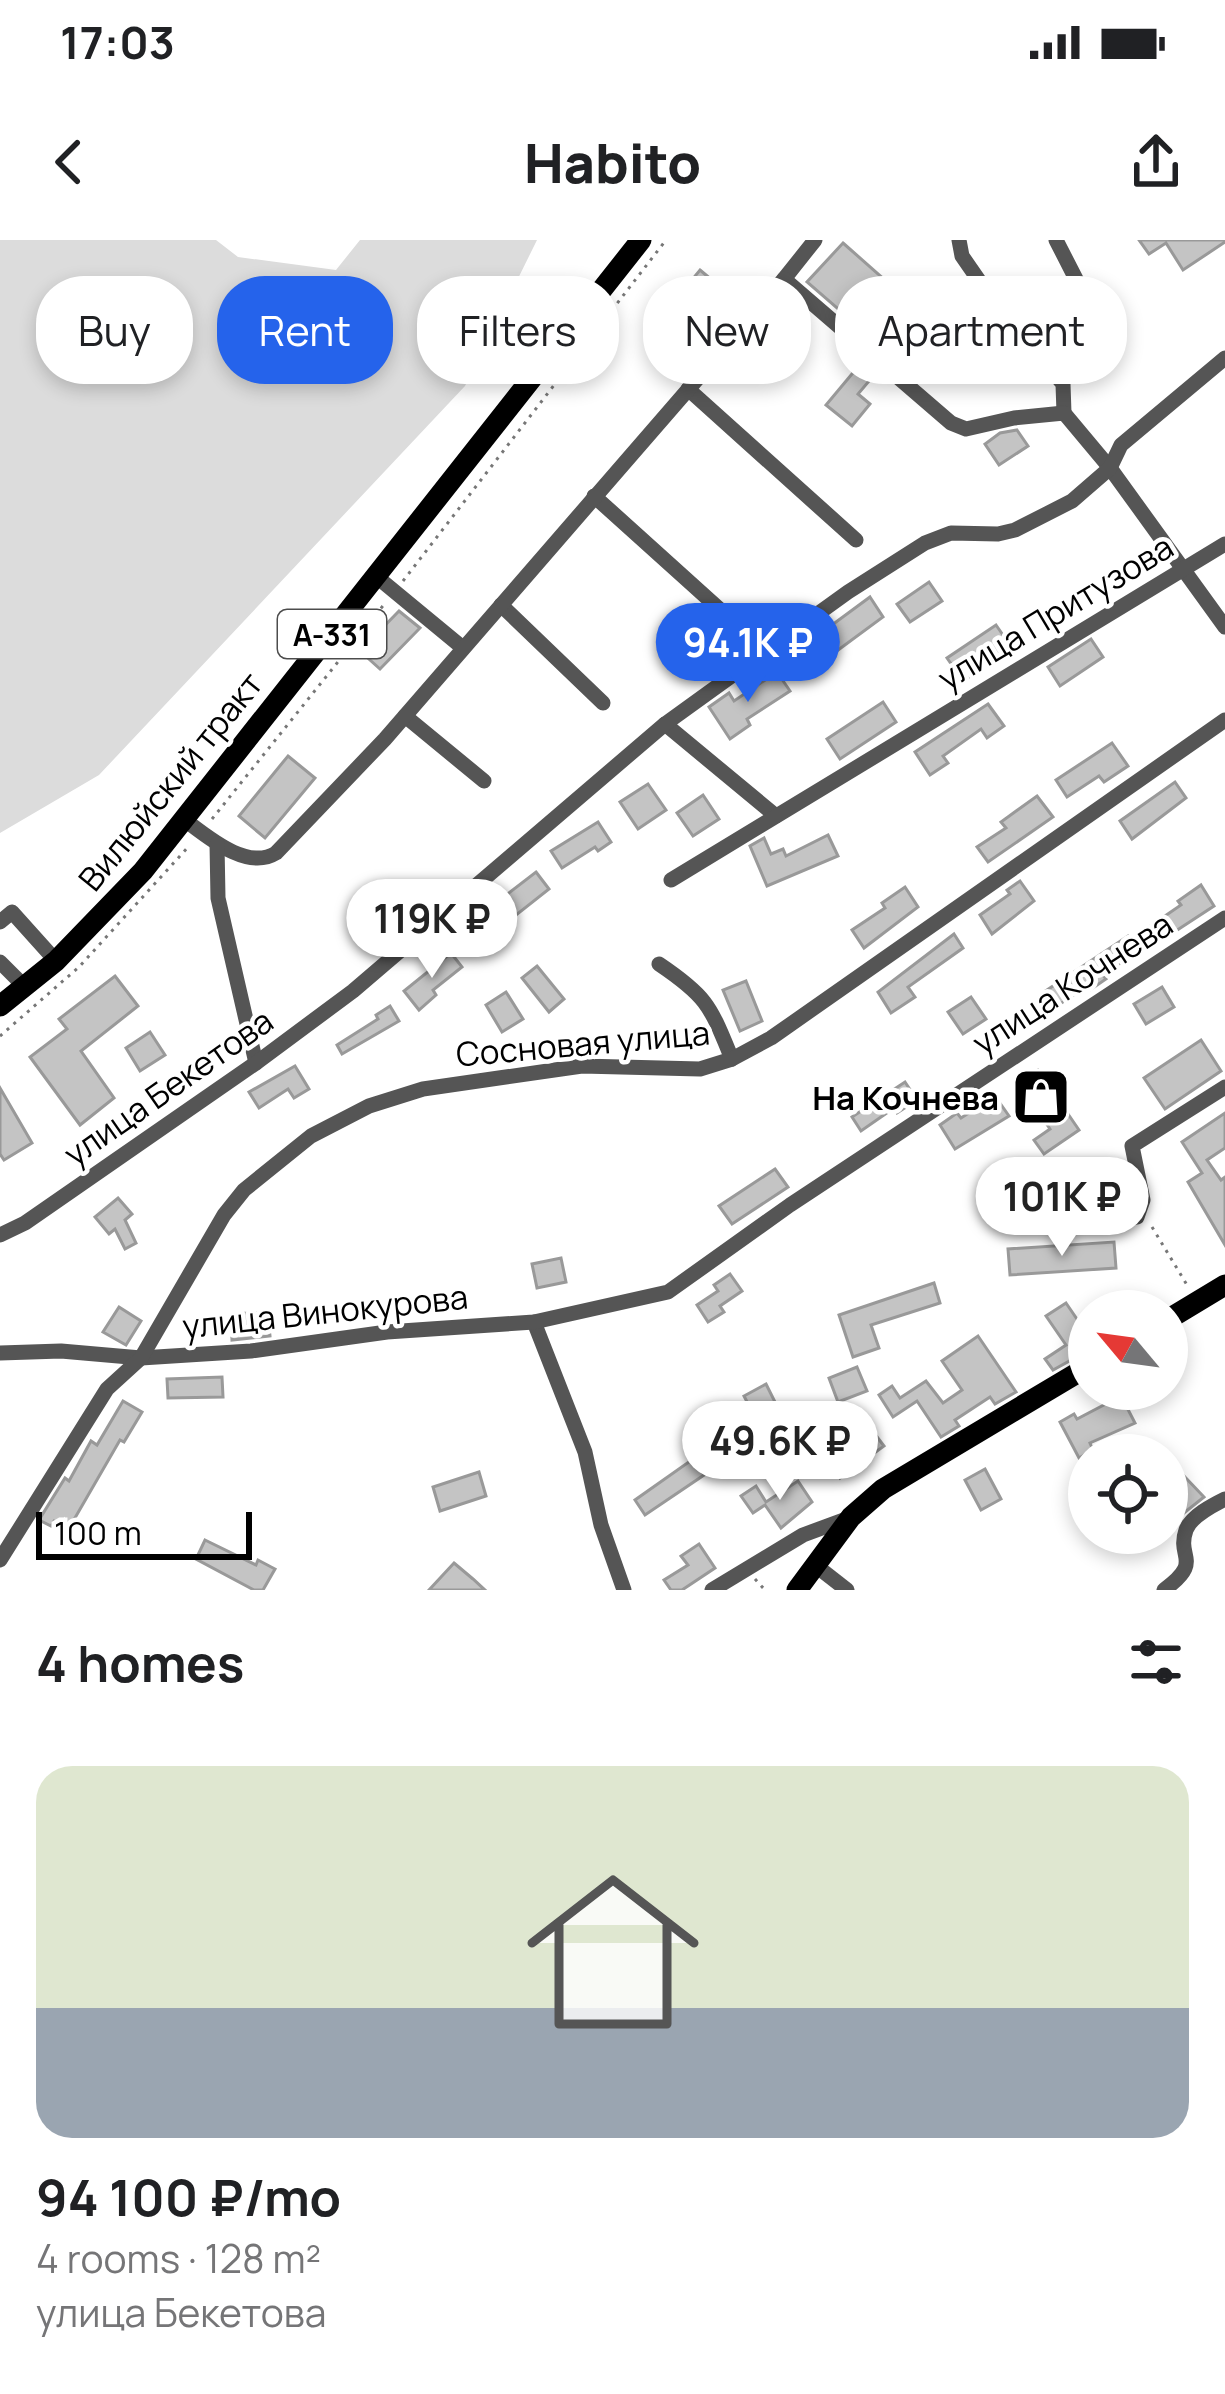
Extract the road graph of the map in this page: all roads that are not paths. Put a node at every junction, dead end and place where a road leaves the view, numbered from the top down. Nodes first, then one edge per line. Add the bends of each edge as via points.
1 (640, 240) edge
2 (815, 240) edge
3 (959, 240) edge
4 (1056, 240) edge
5 (786, 276) edge
6 (1074, 276) edge
7 (811, 302) edge
8 (1225, 358) edge
9 (692, 384) edge
10 (688, 388) junction
11 (1064, 413) junction
12 (1110, 468) junction
13 (594, 496) junction
14 (856, 540) dead end
15 (1225, 544) edge
16 (1186, 568) junction
17 (386, 585) junction
18 (501, 605) junction
19 (725, 615) dead end
20 (1225, 626) edge
21 (464, 647) junction
22 (603, 703) dead end
23 (405, 716) junction
24 (1225, 720) edge
25 (664, 724) junction
26 (484, 781) dead end
27 (776, 816) junction
28 (194, 826) junction
29 (217, 844) junction
30 (670, 880) dead end
31 (1225, 918) edge
32 (0, 922) edge
33 (56, 961) junction
34 (0, 962) edge
35 (659, 964) dead end
36 (25, 988) junction
37 (0, 1006) edge
38 (732, 1059) junction
39 (256, 1063) junction
40 (1225, 1088) edge
41 (1136, 1172) junction
42 (1022, 1181) dead end
43 (1028, 1228) dead end
44 (0, 1235) edge
45 (1225, 1285) edge
46 (654, 1296) joint
47 (1188, 1307) edge
48 (534, 1322) junction
49 (0, 1353) edge
50 (141, 1358) junction
51 (1068, 1378) edge
52 (1225, 1498) edge
53 (851, 1517) junction
54 (0, 1560) edge
55 (815, 1565) junction
56 (624, 1590) edge
57 (712, 1590) edge
58 (796, 1590) edge
59 (847, 1590) edge
60 (1165, 1590) edge

1 - 17 main road, Вилюйский тракт / А-331
2 - 5 street
3 - 11 street via 998,308 1063,384
4 - 6 street
7 - 11 street via 952,423 966,429
8 - 12 street, улица Бекетова via 1121,445
9 - 10 street
10 - 13 street
10 - 14 street
11 - 12 street
12 - 16 street
12 - 25 street, улица Бекетова via 1072,501 1015,530 950,533 904,555
13 - 18 street
13 - 19 street
15 - 16 street, улица Притузова
16 - 20 street
16 - 27 street, улица Притузова
17 - 21 street
17 - 28 main road, Вилюйский тракт / А-331
18 - 21 street
18 - 22 street
21 - 23 street
23 - 26 street
23 - 29 street via 276,853 256,860
24 - 38 street, Сосновая улица
25 - 27 street
25 - 39 street, улица Бекетова via 353,991
27 - 30 street, улица Притузова
28 - 29 street
28 - 33 main road, Вилюйский тракт / А-331
29 - 39 street via 218,898
31 - 46 street, улица Кочнева via 790,1205 679,1288
32 - 33 street via 12,912
33 - 36 main road, Вилюйский тракт / А-331
34 - 36 street
35 - 38 street via 712,1008
36 - 37 main road, Вилюйский тракт / А-331
38 - 50 street, Сосновая улица via 700,1070 526,1071 369,1106 311,1136 244,1190
39 - 44 street, улица Бекетова
40 - 41 street via 1132,1145
41 - 42 street
41 - 43 street via 1142,1210 1131,1220
45 - 47 main road
46 - 48 street, улица Винокурова
48 - 50 street, улица Винокурова
48 - 56 street via 585,1452
49 - 50 street, улица Винокурова
50 - 54 street, Сосновая улица via 107,1389
51 - 53 main road via 924,1462
52 - 60 street via 1189,1523 1190,1561
53 - 55 main road
53 - 57 street via 802,1535
55 - 58 main road
55 - 59 street

